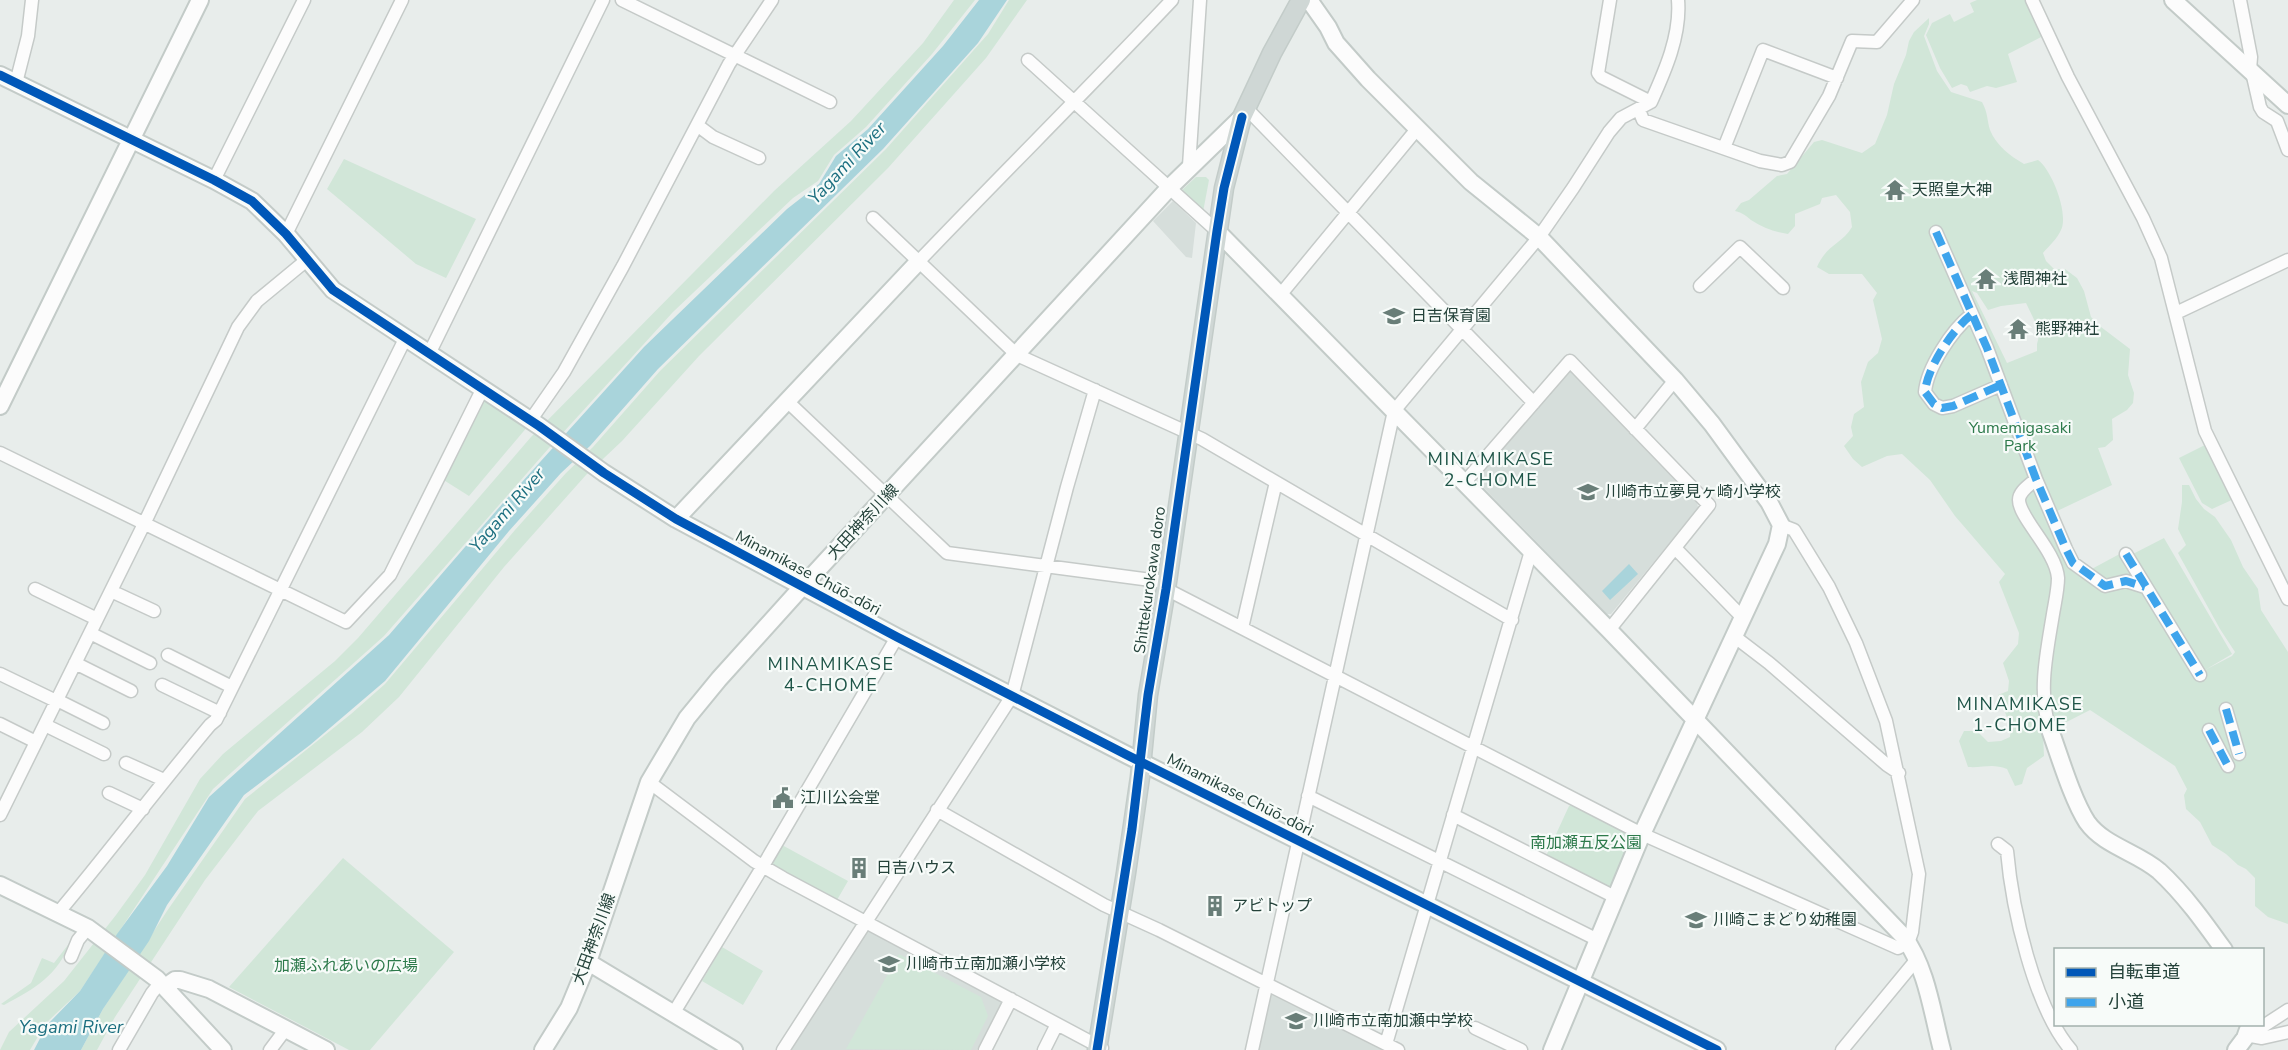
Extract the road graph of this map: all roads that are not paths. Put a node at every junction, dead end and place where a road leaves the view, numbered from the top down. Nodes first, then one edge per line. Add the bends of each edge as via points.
1 (32, 0) edge
2 (200, 0) edge
3 (304, 0) edge
4 (402, 0) edge
5 (603, 0) edge
6 (622, 0) edge
7 (772, 0) edge
8 (1172, 0) edge
9 (1200, 0) edge
10 (1301, 0) edge
11 (1308, 0) edge
12 (1610, 0) edge
13 (1678, 0) edge
14 (1913, 0) edge
15 (2032, 0) edge
16 (2173, 0) edge
17 (2240, 0) edge
18 (734, 55) junction
19 (1028, 60) dead end
20 (2251, 71) junction
21 (0, 75) edge
22 (1837, 78) junction
23 (16, 83) junction
24 (830, 102) dead end
25 (1076, 102) junction
26 (1651, 102) junction
27 (2288, 105) edge
28 (1639, 110) junction
29 (1244, 112) junction
30 (697, 125) junction
31 (1417, 129) junction
32 (131, 140) junction
33 (1724, 148) junction
34 (2288, 150) edge
35 (759, 158) dead end
36 (1189, 166) junction
37 (214, 180) junction
38 (1170, 187) junction
39 (1348, 213) junction
40 (873, 218) dead end
41 (1217, 231) junction
42 (1936, 232) dead end
43 (286, 234) junction
44 (1539, 237) junction
45 (308, 259) junction
46 (2288, 260) edge
47 (919, 261) junction
48 (1700, 286) dead end
49 (1783, 288) dead end
50 (1281, 294) junction
51 (2176, 313) junction
52 (1971, 315) junction
53 (1462, 328) junction
54 (405, 339) junction
55 (429, 354) junction
56 (1017, 355) junction
57 (1675, 380) junction
58 (2001, 385) junction
59 (482, 390) junction
60 (1095, 390) junction
61 (787, 401) junction
62 (1534, 402) junction
63 (0, 406) edge
64 (1394, 411) junction
65 (534, 424) junction
66 (1635, 429) junction
67 (1188, 434) junction
68 (0, 453) edge
69 (2036, 479) junction
70 (1276, 482) junction
71 (1465, 482) junction
72 (888, 495) junction
73 (676, 519) junction
74 (144, 524) junction
75 (1781, 525) junction
76 (1366, 535) junction
77 (1675, 548) junction
78 (1531, 551) junction
79 (2126, 554) dead end
80 (1046, 566) junction
81 (1166, 585) junction
82 (802, 587) junction
83 (2145, 587) junction
84 (42, 590) dead end
85 (111, 591) junction
86 (280, 591) junction
87 (2288, 599) edge
88 (154, 611) dead end
89 (1743, 618) junction
90 (97, 619) junction
91 (1512, 620) junction
92 (1242, 628) junction
93 (1609, 630) junction
94 (90, 633) junction
95 (897, 637) junction
96 (1735, 637) junction
97 (168, 655) dead end
98 (75, 663) junction
99 (150, 663) dead end
100 (0, 674) edge
101 (2199, 675) dead end
102 (1335, 676) junction
103 (162, 685) dead end
104 (232, 687) junction
105 (131, 691) dead end
106 (1012, 696) junction
107 (57, 701) junction
108 (2226, 709) dead end
109 (220, 713) junction
110 (1696, 719) junction
111 (104, 723) dead end
112 (0, 724) edge
113 (45, 725) junction
114 (2049, 727) joint
115 (2209, 730) dead end
116 (36, 742) junction
117 (1473, 747) junction
118 (104, 754) dead end
119 (2239, 754) dead end
120 (1141, 762) junction
121 (126, 763) dead end
122 (2228, 766) dead end
123 (1899, 772) junction
124 (164, 780) junction
125 (650, 782) junction
126 (109, 793) dead end
127 (1308, 796) junction
128 (1, 809) edge
129 (143, 809) junction
130 (937, 810) junction
131 (1453, 815) junction
132 (1642, 834) junction
133 (1298, 841) junction
134 (1998, 844) dead end
135 (1439, 861) junction
136 (763, 866) junction
137 (0, 885) edge
138 (1615, 897) junction
139 (1426, 906) junction
140 (1119, 911) junction
141 (58, 913) junction
142 (865, 921) junction
143 (89, 929) junction
144 (1598, 940) junction
145 (1908, 943) junction
146 (2223, 948) edge
147 (71, 957) dead end
148 (1917, 959) junction
149 (588, 962) junction
150 (160, 982) junction
151 (1580, 982) junction
152 (1267, 985) junction
153 (1011, 999) junction
154 (2288, 1010) edge
155 (673, 1014) junction
156 (1057, 1024) junction
157 (2264, 1025) edge
158 (2263, 1026) edge
159 (1475, 1028) dead end
160 (285, 1030) junction
161 (2288, 1032) edge
162 (2245, 1037) edge
163 (1386, 1044) junction
164 (1100, 1049) edge
165 (119, 1050) edge
166 (223, 1050) edge
167 (270, 1050) edge
168 (326, 1050) edge
169 (543, 1050) edge
170 (734, 1050) edge
171 (783, 1050) edge
172 (985, 1050) edge
173 (1044, 1050) edge
174 (1252, 1050) edge
175 (1398, 1050) edge
176 (1521, 1050) edge
177 (1552, 1050) edge
178 (1717, 1050) edge
179 (1842, 1050) edge
180 (1942, 1050) edge
181 (2071, 1050) edge

1 - 23 street
2 - 32 street
3 - 37 street
4 - 43 street
5 - 55 street
6 - 18 street
7 - 18 street
8 - 25 street
9 - 36 street
10 - 29 main road, Shittekurokawa doro
11 - 31 street via 1348,58
12 - 26 street via 1599,74
13 - 26 street via 1678,23
14 - 22 street via 1878,42 1852,41
15 - 51 street via 2143,218 2161,258
16 - 20 street
17 - 20 street
18 - 24 street
18 - 30 street
19 - 25 street
20 - 27 street
20 - 34 street via 2260,107 2277,121
21 - 23 street, Minamikase Chūō-dōri
22 - 33 street via 1790,162 1782,165 1760,161
22 - 33 street via 1763,50
23 - 32 street, Minamikase Chūō-dōri
25 - 38 street
25 - 47 street
26 - 28 street
28 - 33 street via 1643,120
28 - 44 street via 1621,118 1609,132
29 - 36 street, 大田神奈川線
29 - 39 street
29 - 41 main road, Shittekurokawa doro
30 - 35 street
30 - 65 street
31 - 39 street
31 - 44 street via 1471,182
32 - 37 street, Minamikase Chūō-dōri
32 - 63 street
36 - 38 street, 大田神奈川線
37 - 43 street, Minamikase Chūō-dōri via 252,201
38 - 41 street
38 - 56 street, 大田神奈川線
39 - 50 street
39 - 53 street
40 - 47 street
41 - 50 street
41 - 67 main road, Shittekurokawa doro
42 - 52 street
43 - 45 street, Minamikase Chūō-dōri
44 - 53 street
44 - 57 street
45 - 54 street, Minamikase Chūō-dōri via 333,290
45 - 74 street via 257,301 238,327
46 - 51 street
47 - 56 street
47 - 61 street
48 - 49 street via 1740,247
50 - 64 street
51 - 87 street via 2205,431
52 - 58 street
52 - 58 street via 1950,335 1926,381 1925,392 1934,404 1949,407
53 - 62 street
53 - 64 street
54 - 55 street, Minamikase Chūō-dōri
54 - 86 street
55 - 59 street, Minamikase Chūō-dōri
56 - 60 street
56 - 72 street, 大田神奈川線
57 - 66 street
57 - 75 street via 1732,450
58 - 69 street
59 - 65 street, Minamikase Chūō-dōri
59 - 86 street via 390,575 346,622
60 - 67 street
60 - 80 street
61 - 72 street
61 - 73 street
62 - 66 street via 1570,361
62 - 71 street
64 - 71 street
64 - 76 street
65 - 73 street, Minamikase Chūō-dōri
66 - 77 street via 1709,505
67 - 70 street
67 - 81 main road, Shittekurokawa doro
68 - 74 street
69 - 83 street via 2073,563 2104,586 2126,581
69 - 114 street via 2019,500 2051,555 2058,577 2044,677 2043,703
70 - 76 street
70 - 92 street
71 - 78 street
72 - 80 street via 947,553
72 - 82 street, 大田神奈川線
73 - 82 street, Minamikase Chūō-dōri
74 - 85 street
74 - 86 street
75 - 89 street via 1777,544
75 - 123 street via 1791,528 1799,538 1856,643 1881,703
76 - 91 street
76 - 102 street
77 - 89 street
77 - 93 street
78 - 91 street
78 - 93 street
79 - 83 street
80 - 81 street
80 - 106 street
81 - 92 street
81 - 120 main road, Shittekurokawa doro
82 - 95 street, Minamikase Chūō-dōri
82 - 125 street, 大田神奈川線 via 687,718
83 - 101 street
84 - 90 street
85 - 88 street
85 - 90 street
86 - 104 street
89 - 96 street
90 - 94 street
91 - 117 street
92 - 102 street
93 - 110 street
94 - 98 street
94 - 99 street
95 - 106 street, Minamikase Chūō-dōri
95 - 136 street
96 - 110 street
96 - 123 street
97 - 104 street
98 - 105 street
98 - 107 street
100 - 107 street
102 - 117 street
102 - 127 street
103 - 109 street
104 - 109 street
106 - 120 street, Minamikase Chūō-dōri
106 - 130 street
107 - 111 street
107 - 113 street
108 - 119 street
109 - 124 street
110 - 132 street
110 - 145 street
112 - 116 street
113 - 116 street
113 - 118 street
114 - 146 street via 2088,823 2100,836 2139,856 2158,871 2197,912
115 - 122 street
116 - 128 street
117 - 131 street
117 - 132 street
120 - 133 street, Minamikase Chūō-dōri
120 - 140 main road, Shittekurokawa doro
121 - 124 street
123 - 145 street via 1919,874
124 - 129 street
125 - 136 street
125 - 149 street, 大田神奈川線
126 - 129 street
127 - 133 street
127 - 135 street
129 - 141 street
130 - 140 street
130 - 142 street
131 - 135 street
131 - 138 street
132 - 138 street
132 - 145 street via 1898,948
133 - 139 street, Minamikase Chūō-dōri
133 - 152 street
134 - 181 street via 2007,851 2025,949 2054,1027
135 - 139 street
135 - 144 street
136 - 142 street
136 - 155 street
137 - 141 street
138 - 144 street
139 - 151 street, Minamikase Chūō-dōri
139 - 163 street
140 - 152 street
140 - 164 main road, Shittekurokawa doro
141 - 143 street
142 - 153 street
142 - 171 street
143 - 147 street via 78,940
143 - 150 street
144 - 151 street
145 - 148 street
148 - 179 street
148 - 180 street
149 - 155 street
149 - 169 street, 大田神奈川線 via 568,1008
150 - 160 street via 180,980 209,988
150 - 165 street
150 - 166 street
151 - 177 street
151 - 178 street, Minamikase Chūō-dōri
152 - 163 street
152 - 174 street
153 - 156 street
153 - 172 street
154 - 157 street
155 - 170 street
156 - 164 street
156 - 173 street
158 - 162 street
159 - 176 street
160 - 167 street
160 - 168 street
161 - 162 street
163 - 175 street

